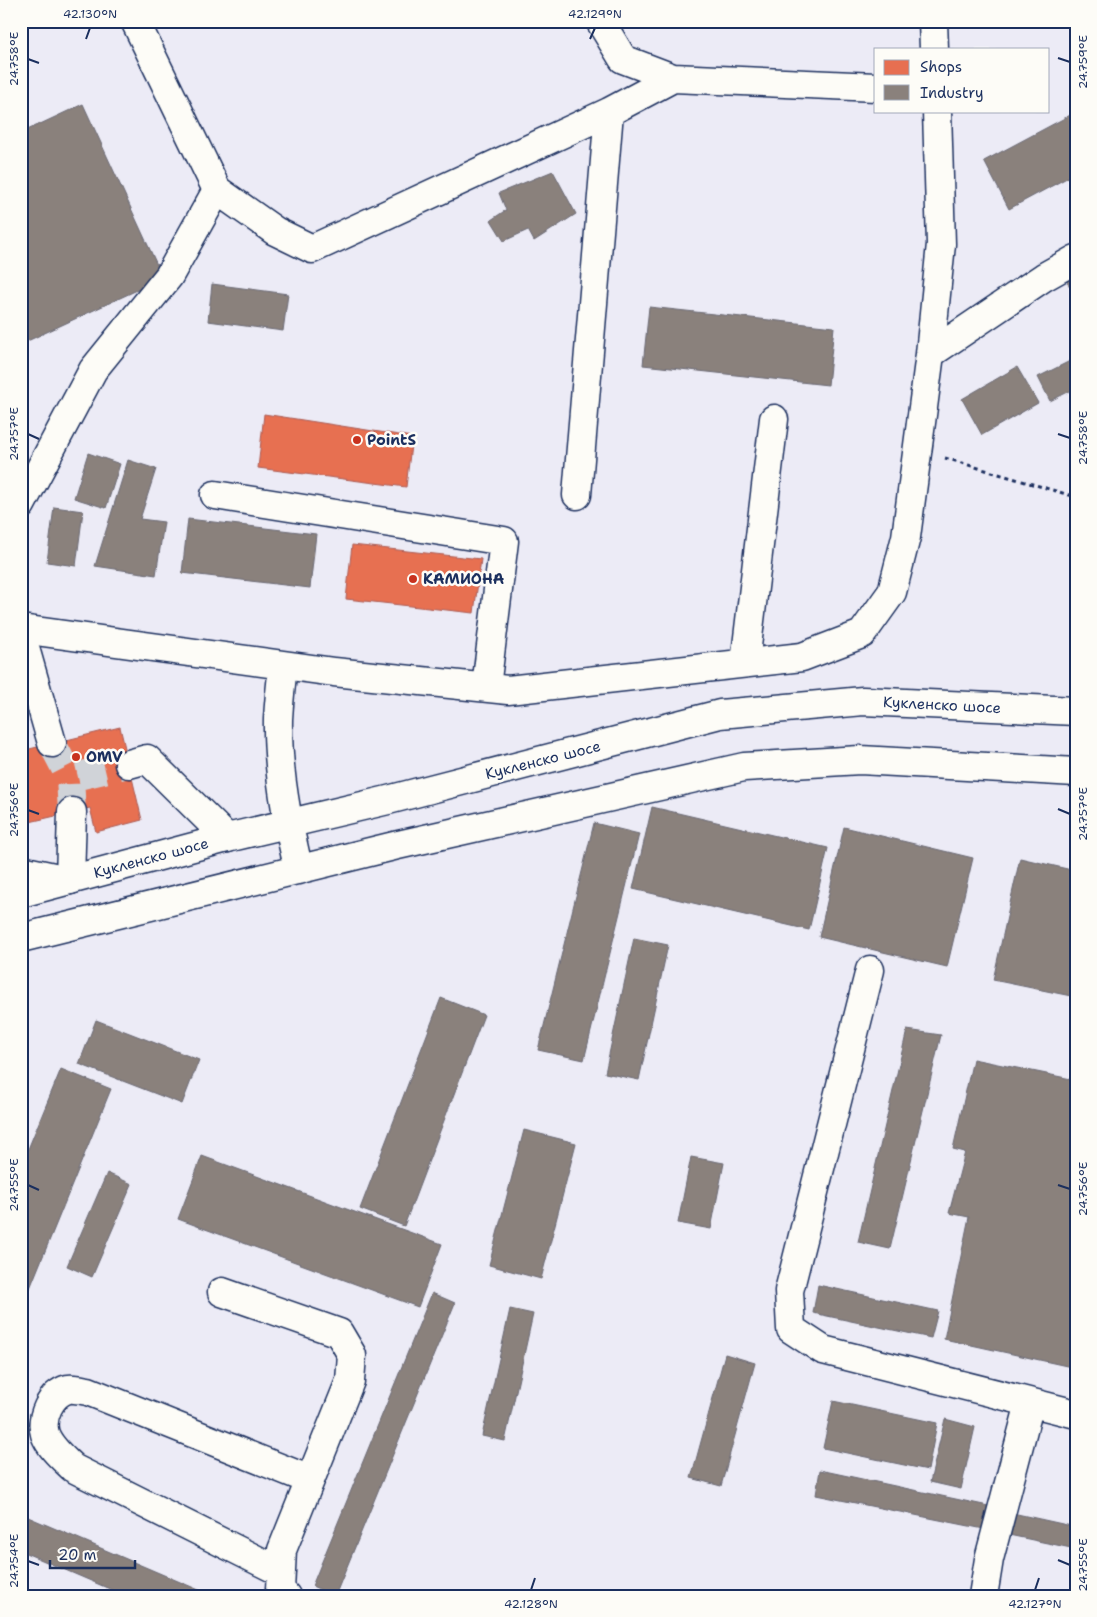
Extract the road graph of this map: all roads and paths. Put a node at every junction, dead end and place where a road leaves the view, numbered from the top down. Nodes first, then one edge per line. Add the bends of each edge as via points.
1 (135, 21) edge
2 (600, 21) edge
3 (932, 21) edge
4 (934, 48) edge
5 (673, 78) junction
6 (874, 87) edge
7 (609, 112) junction
8 (938, 112) edge
9 (217, 190) junction
10 (1076, 258) edge
11 (930, 354) junction
12 (774, 419) dead end
13 (916, 449) junction
14 (215, 495) dead end
15 (577, 495) dead end
16 (1076, 497) edge
17 (21, 505) edge
18 (21, 629) edge
19 (21, 634) edge
20 (745, 663) junction
21 (283, 666) junction
22 (486, 687) junction
23 (1076, 711) edge
24 (52, 743) tunnel mouth
25 (129, 764) tunnel mouth
26 (1076, 772) edge
27 (72, 812) tunnel mouth
28 (287, 823) junction
29 (228, 838) junction
30 (21, 870) edge
31 (299, 870) junction
32 (70, 880) junction
33 (21, 893) edge
34 (21, 938) edge
35 (870, 970) dead end
36 (222, 1292) dead end
37 (1030, 1403) junction
38 (1076, 1414) edge
39 (310, 1480) junction
40 (283, 1584) edge
41 (983, 1596) edge

1 - 9 main road
2 - 5 main road via 622,59
3 - 4 main road
5 - 6 main road
5 - 7 main road
7 - 9 main road via 312,249 275,231
7 - 15 main road
8 - 11 main road via 941,244
9 - 17 main road via 169,276 93,370
10 - 11 main road
11 - 13 main road
12 - 20 main road
13 - 16 path
13 - 20 main road via 906,537 892,592 862,634 802,658
14 - 22 main road via 504,540
18 - 21 main road
19 - 24 main road
20 - 22 main road via 508,690
21 - 22 main road
21 - 28 main road via 278,720
23 - 28 main road, Кукленско шосе via 863,700 720,714
25 - 29 main road via 147,759
26 - 31 main road via 860,760 744,767
27 - 32 main road
28 - 29 main road, Кукленско шосе
28 - 31 main road
29 - 32 main road, Кукленско шосе
30 - 32 main road
31 - 34 main road
32 - 33 main road, Кукленско шосе
35 - 37 main road via 789,1291 790,1329 823,1350
36 - 39 main road via 340,1333 352,1355 350,1381
37 - 38 main road
37 - 41 main road via 989,1559
39 - 40 main road via 282,1550
39 - 40 main road via 88,1391 68,1389 54,1398 44,1412 45,1434 73,1468

